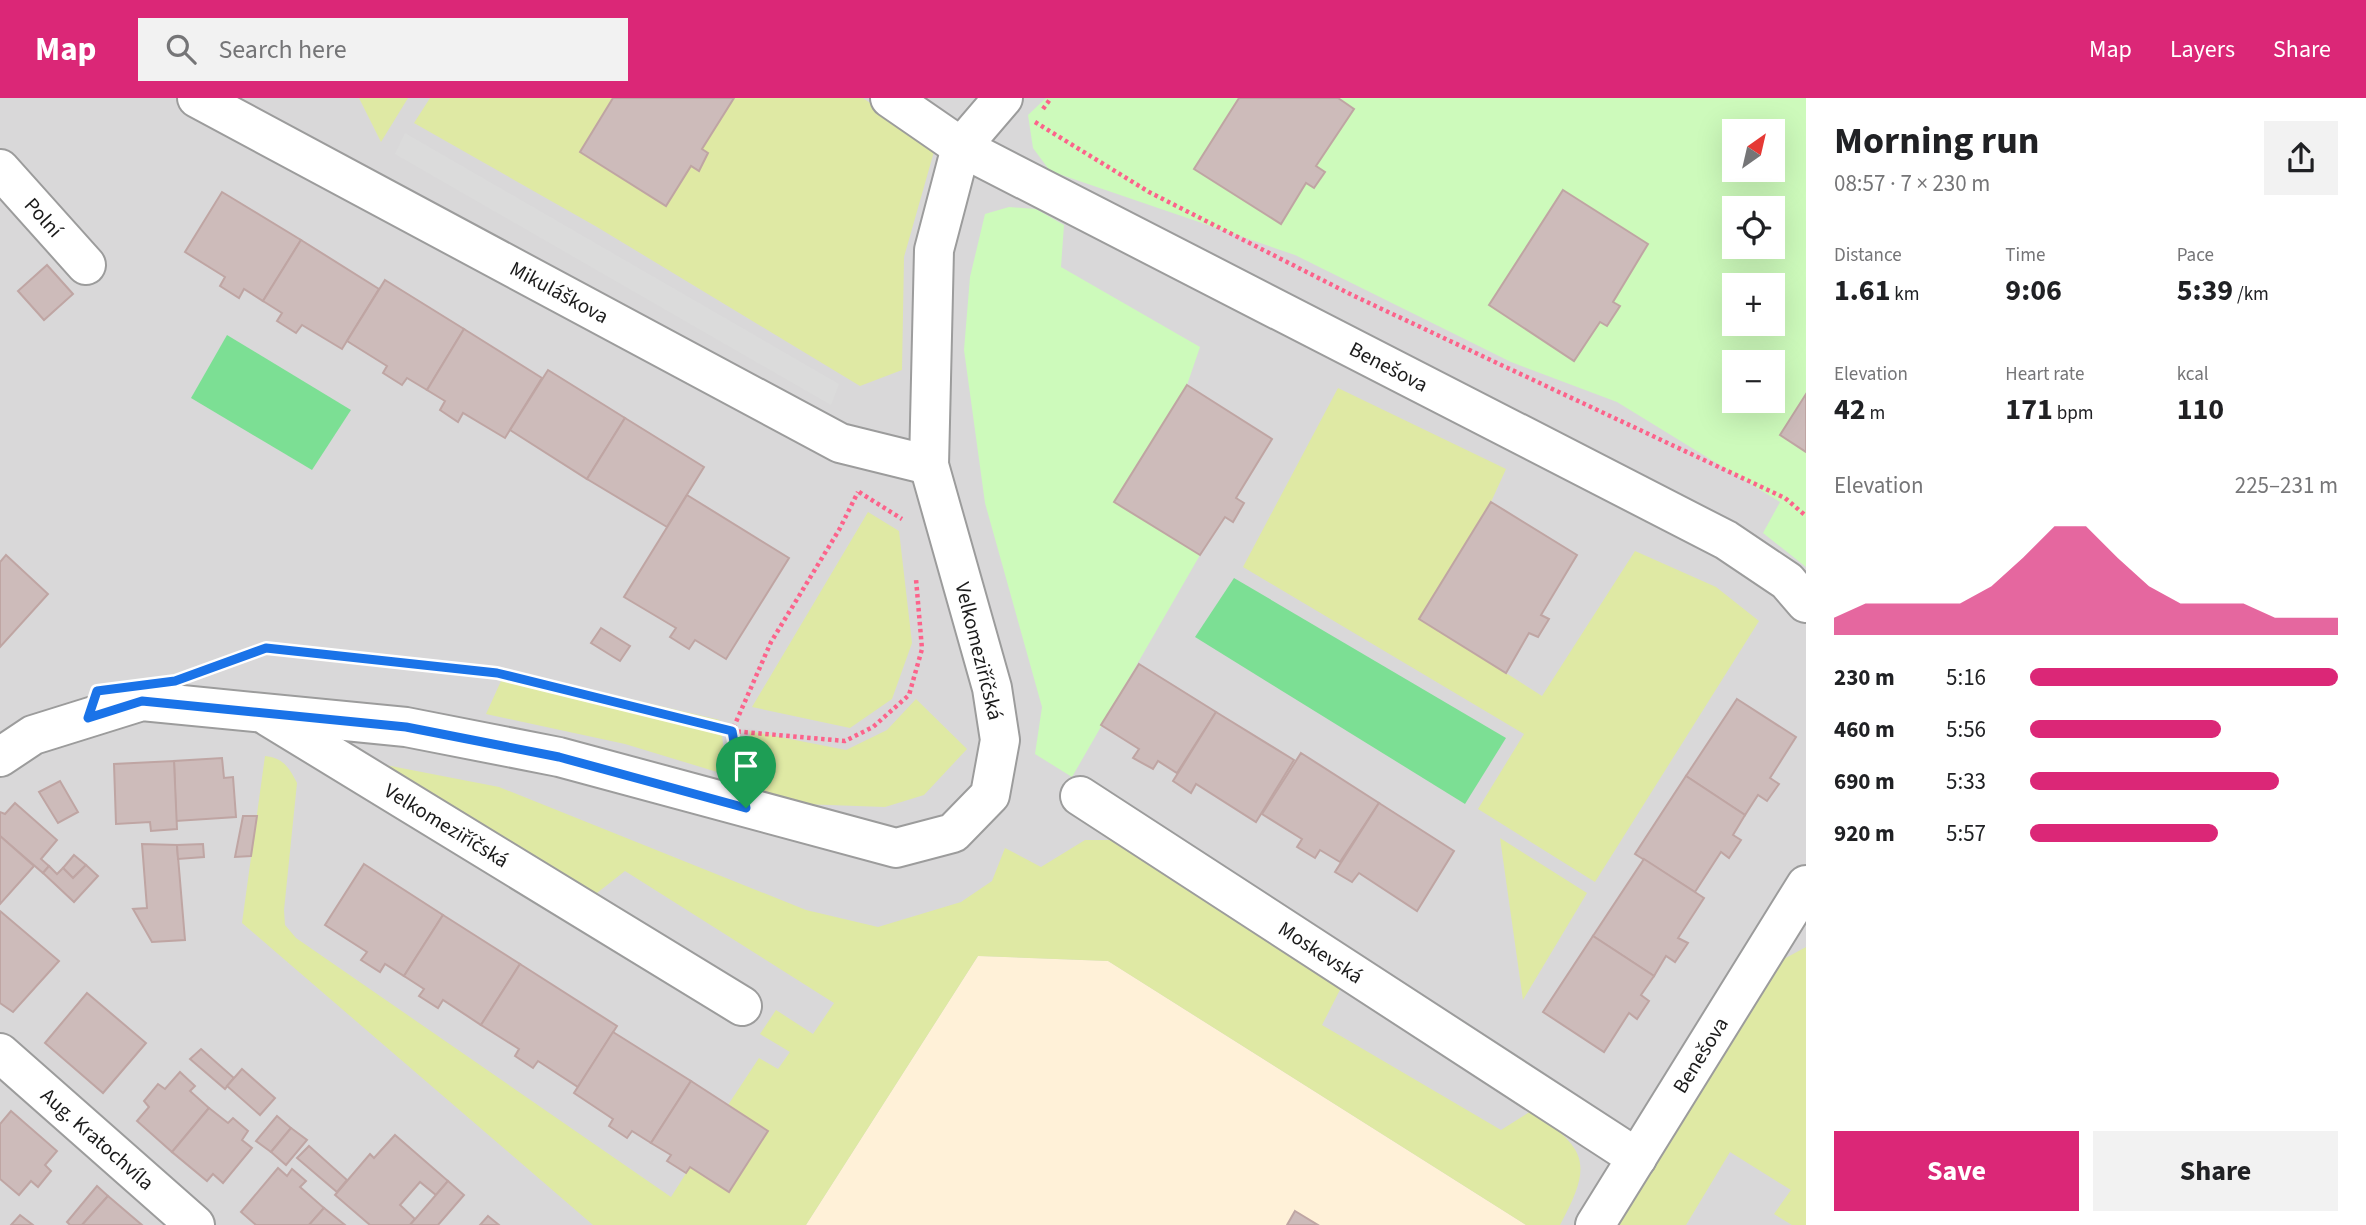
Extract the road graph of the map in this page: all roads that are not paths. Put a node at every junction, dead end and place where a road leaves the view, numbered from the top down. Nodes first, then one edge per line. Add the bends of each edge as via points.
1 (197, 98) edge
2 (890, 98) edge
3 (1003, 98) edge
4 (961, 147) junction
5 (0, 169) edge
6 (86, 265) dead end
7 (929, 465) junction
8 (1806, 603) edge
9 (258, 710) junction
10 (0, 757) edge
11 (1080, 796) dead end
12 (1806, 885) edge
13 (1793, 935) edge
14 (742, 1006) dead end
15 (0, 1053) edge
16 (1637, 1158) junction
17 (195, 1225) edge
18 (1595, 1225) edge

1 - 7 street, Mikuláškova via 840,443
2 - 4 street, Benešova
3 - 4 street, Velkomeziříčská
4 - 7 street, Velkomeziříčská via 934,250
4 - 8 street, Benešova via 1726,540 1787,581
5 - 6 street, Polní
7 - 9 street, Velkomeziříčská via 992,688 1000,740 990,795 953,833 896,848 559,757 406,727
9 - 10 street, Velkomeziříčská via 142,701 33,735
9 - 14 street, Velkomeziříčská
11 - 16 street, Moskevská
12 - 13 street, Benešova
13 - 16 street, Benešova
15 - 17 street, Aug. Kratochvíla
16 - 18 street, Benešova

